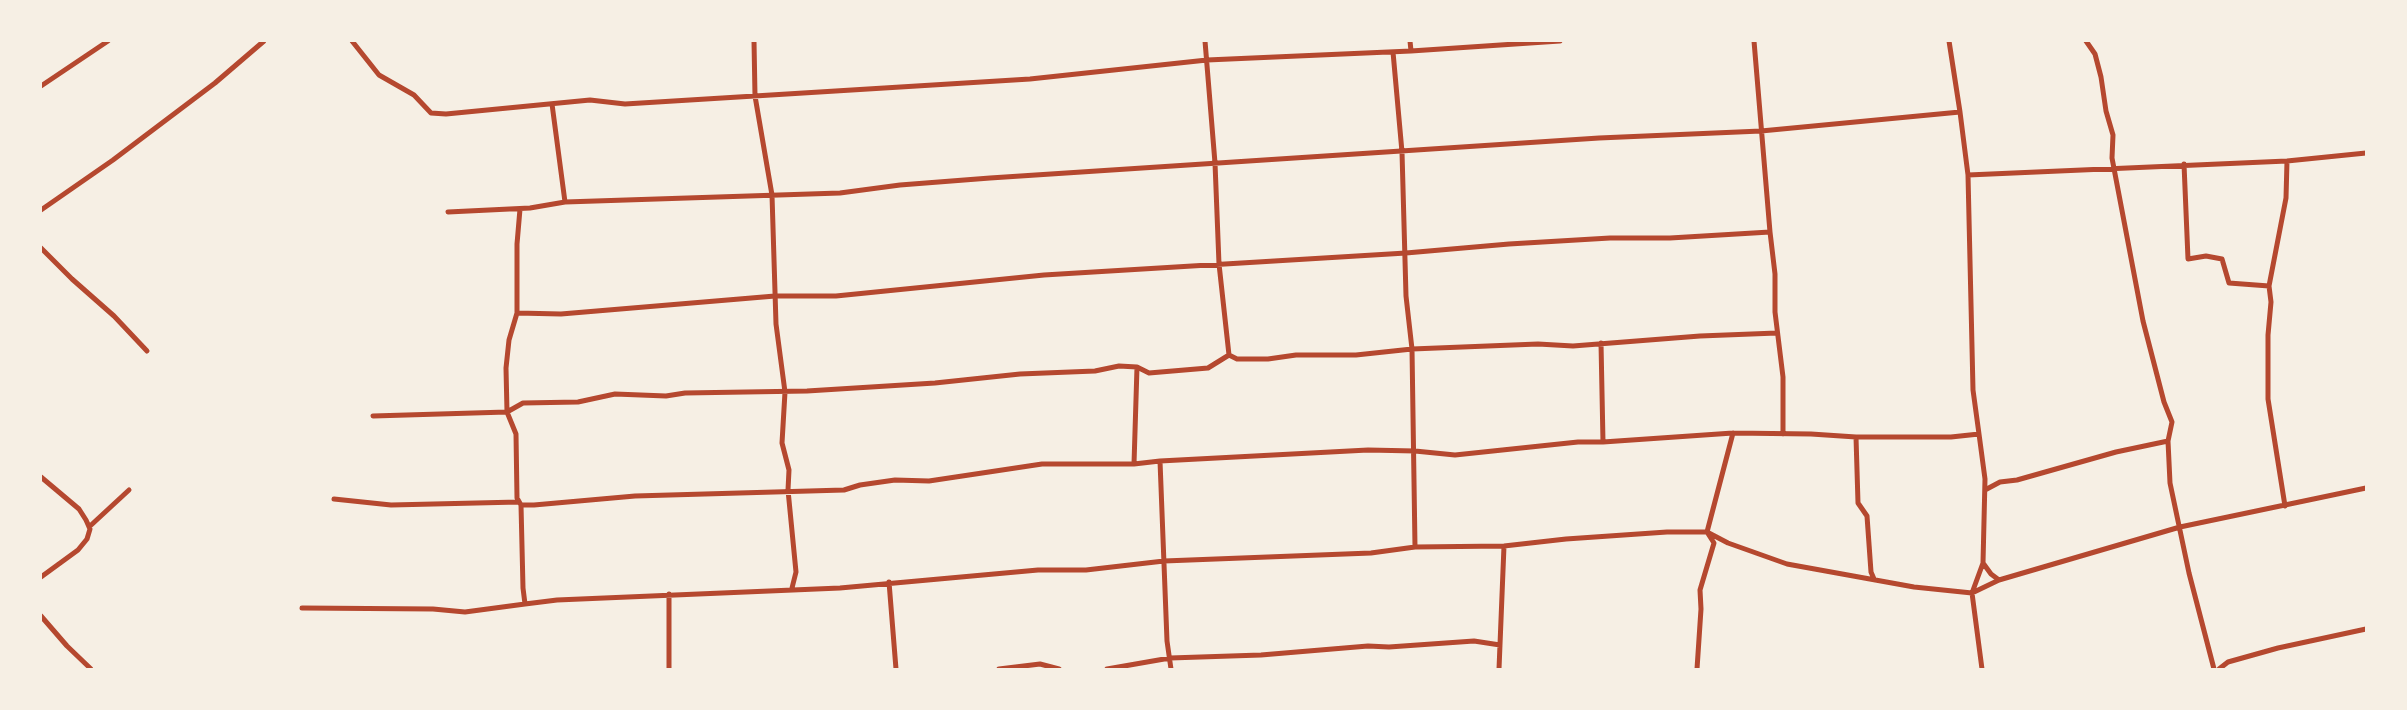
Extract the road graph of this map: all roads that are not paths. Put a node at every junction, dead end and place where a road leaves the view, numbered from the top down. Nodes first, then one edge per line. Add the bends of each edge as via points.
1 (108, 41) edge
2 (264, 41) edge
3 (352, 41) edge
4 (754, 41) edge
5 (1205, 41) edge
6 (1410, 41) edge
7 (1560, 41) edge
8 (1754, 41) edge
9 (1950, 41) edge
10 (2086, 41) edge
11 (1411, 51) junction
12 (1393, 52) junction
13 (1207, 60) junction
14 (42, 83) edge
15 (755, 96) junction
16 (552, 104) junction
17 (1960, 112) junction
18 (1761, 131) junction
19 (1402, 152) junction
20 (2366, 153) edge
21 (2287, 161) junction
22 (1215, 163) junction
23 (2184, 164) junction
24 (2115, 169) junction
25 (1968, 175) junction
26 (772, 195) junction
27 (565, 202) junction
28 (520, 209) junction
29 (41, 210) edge
30 (448, 212) dead end
31 (1770, 232) junction
32 (41, 248) edge
33 (1406, 253) junction
34 (1218, 264) junction
35 (2270, 286) junction
36 (775, 296) junction
37 (517, 313) junction
38 (1777, 333) junction
39 (1602, 343) junction
40 (1412, 349) junction
41 (147, 351) dead end
42 (1229, 355) junction
43 (1137, 368) junction
44 (785, 392) junction
45 (508, 412) junction
46 (374, 416) dead end
47 (1733, 433) junction
48 (1783, 434) junction
49 (1979, 434) junction
50 (1856, 437) junction
51 (2168, 440) junction
52 (1603, 442) junction
53 (1415, 451) junction
54 (1160, 461) junction
55 (1134, 464) junction
56 (41, 477) edge
57 (2366, 488) edge
58 (129, 490) dead end
59 (788, 490) junction
60 (1985, 490) junction
61 (334, 499) dead end
62 (520, 504) junction
63 (2285, 506) junction
64 (89, 527) junction
65 (2180, 527) junction
66 (1707, 532) junction
67 (1504, 546) junction
68 (1415, 547) junction
69 (1164, 560) junction
70 (1984, 563) junction
71 (41, 577) edge
72 (1874, 580) junction
73 (1999, 580) junction
74 (889, 582) junction
75 (792, 588) junction
76 (1972, 593) junction
77 (669, 594) junction
78 (525, 604) junction
79 (302, 608) dead end
80 (41, 616) edge
81 (2366, 629) edge
82 (1500, 644) junction
83 (1170, 658) junction
84 (91, 669) edge
85 (669, 669) edge
86 (896, 669) edge
87 (999, 669) edge
88 (1059, 669) edge
89 (1107, 669) edge
90 (1171, 669) edge
91 (1499, 669) edge
92 (1697, 669) edge
93 (1982, 669) edge
94 (2214, 669) edge
95 (2219, 669) edge

1 - 14 street
2 - 29 street via 114,160
3 - 16 street via 379,75 414,95 431,113
4 - 15 street
5 - 13 street
6 - 11 street
7 - 11 street
8 - 18 street
9 - 17 street
10 - 24 street via 2095,54 2101,77 2113,135
11 - 12 street
12 - 13 street
12 - 19 street
13 - 15 street via 1030,79
13 - 22 street
15 - 16 street via 625,104 590,100
15 - 26 street
16 - 27 street
17 - 18 street
17 - 25 street
18 - 19 street
18 - 31 street
19 - 22 street
19 - 33 street
20 - 21 street
21 - 23 street
21 - 35 street via 2286,198
22 - 26 street via 909,184 840,193
22 - 34 street
23 - 24 street
23 - 35 street via 2188,259 2206,256 2222,259 2229,283
24 - 25 street
24 - 51 street via 2143,320 2172,422
25 - 49 street via 1973,390
26 - 27 street
26 - 36 street
27 - 28 street
28 - 30 street
28 - 37 street
31 - 33 street via 1610,238
31 - 38 street
32 - 41 street
33 - 34 street
33 - 40 street via 1406,296
34 - 36 street via 1044,275 836,296
34 - 42 street
35 - 63 street via 2268,399
36 - 37 street via 561,314
36 - 44 street
37 - 45 street via 509,340 506,368
38 - 39 street
38 - 48 street via 1783,377
39 - 40 street
39 - 52 street
40 - 42 street via 1268,359 1237,359
40 - 53 street
42 - 43 street via 1208,368 1149,373
43 - 44 street via 1119,366 1096,371
43 - 55 street
44 - 45 street via 686,392 666,396 615,394 578,402 523,403
44 - 59 street via 782,443 789,470
45 - 46 street
45 - 62 street via 516,434 517,498
47 - 48 street
47 - 52 street
47 - 66 street
48 - 50 street
49 - 50 street
49 - 60 street
50 - 72 street via 1858,503 1867,516
51 - 60 street via 2000,482
51 - 65 street via 2170,483
52 - 53 street via 1455,455
53 - 54 street via 1368,450
53 - 68 street
54 - 55 street
54 - 69 street
55 - 59 street via 1042,464 929,481 895,480 844,490
56 - 64 street via 79,509
57 - 63 street
58 - 64 street
59 - 62 street
59 - 75 street via 796,572
60 - 70 street via 1982,526
61 - 62 street via 398,505
62 - 78 street
63 - 65 street
64 - 71 street via 87,539 78,550
65 - 73 street
65 - 94 street
66 - 67 street via 1667,532
66 - 72 street via 1787,564
66 - 92 street via 1714,543 1700,590
67 - 68 street
67 - 82 street
68 - 69 street via 1344,554
69 - 74 street via 1086,570 1038,570
69 - 83 street
70 - 73 street
70 - 76 street
72 - 76 street
73 - 76 street
74 - 75 street via 840,588
74 - 86 street
75 - 77 street
76 - 93 street
77 - 78 street
77 - 85 street
78 - 79 street via 465,612
80 - 84 street
81 - 95 street via 2278,648 2228,662
82 - 83 street via 1450,642
82 - 91 street
83 - 89 street
83 - 90 street
87 - 88 street via 1040,664

